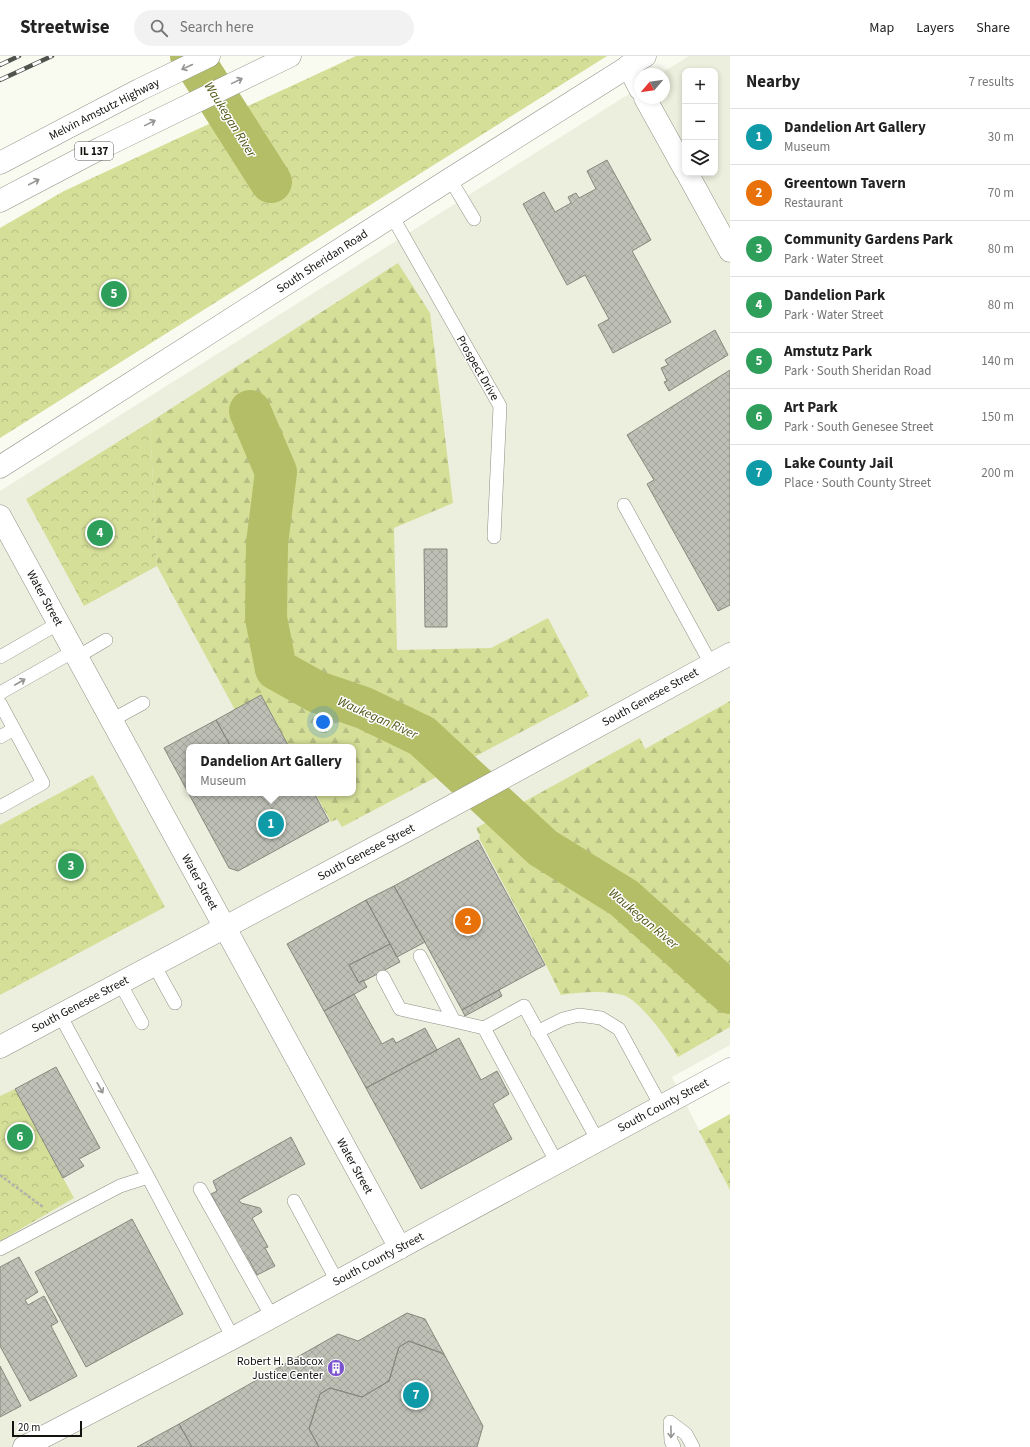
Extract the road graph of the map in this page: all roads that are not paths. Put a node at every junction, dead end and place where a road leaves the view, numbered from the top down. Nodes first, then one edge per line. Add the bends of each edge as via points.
1 (209, 56) edge
2 (290, 56) edge
3 (636, 61) edge
4 (648, 104) edge
5 (0, 163) edge
6 (682, 165) edge
7 (689, 176) edge
8 (450, 179) junction
9 (0, 201) edge
10 (392, 216) junction
11 (474, 219) dead end
12 (730, 251) edge
13 (0, 467) edge
14 (624, 505) dead end
15 (0, 516) edge
16 (494, 537) dead end
17 (58, 623) junction
18 (106, 640) dead end
19 (75, 654) junction
20 (0, 657) edge
21 (721, 659) edge
22 (0, 693) edge
23 (0, 703) edge
24 (143, 703) dead end
25 (112, 720) junction
26 (14, 729) junction
27 (0, 737) edge
28 (0, 807) edge
29 (224, 927) junction
30 (420, 956) dead end
31 (154, 965) junction
32 (384, 976) dead end
33 (120, 983) junction
34 (175, 1004) dead end
35 (60, 1015) junction
36 (454, 1020) junction
37 (142, 1023) dead end
38 (484, 1028) junction
39 (537, 1032) junction
40 (0, 1047) edge
41 (730, 1069) edge
42 (661, 1106) junction
43 (598, 1141) junction
44 (557, 1163) junction
45 (148, 1177) junction
46 (200, 1188) dead end
47 (294, 1201) dead end
48 (400, 1248) junction
49 (0, 1249) edge
50 (337, 1282) junction
51 (272, 1317) junction
52 (233, 1338) junction
53 (24, 1447) edge
54 (674, 1447) edge
55 (693, 1447) edge

1 -> 5 main road, Melvin Amstutz Highway / IL 137
9 -> 2 main road, IL 137 via 101,148
3 - 8 main road, South Sheridan Road
4 - 6 main road
7 - 12 main road
8 - 10 main road, South Sheridan Road
8 - 11 lane
10 - 13 main road, South Sheridan Road
10 - 16 lane, Prospect Drive via 500,406
14 - 21 lane
15 - 17 main road, Water Street
17 - 19 main road, Water Street
17 - 20 lane
18 - 19 lane
22 -> 19 lane
19 - 25 main road, Water Street
21 - 29 main road, South Genesee Street
23 - 26 lane
24 - 25 lane
25 - 29 main road, Water Street
26 - 27 lane
26 - 28 lane via 43,784
29 - 31 main road, South Genesee Street
29 - 48 main road, Water Street
30 - 36 lane
31 - 33 main road, South Genesee Street
31 - 34 lane
32 - 36 lane via 400,1008
33 - 35 main road, South Genesee Street
33 - 37 lane
35 - 40 main road, South Genesee Street
35 -> 45 lane
36 - 38 lane
38 - 39 lane via 524,1006
38 - 44 lane
39 - 42 lane via 563,1018 579,1015 601,1018 619,1029
39 - 43 lane
41 - 42 main road, South County Street
42 - 43 main road, South County Street
43 - 44 main road, South County Street
44 - 48 main road, South County Street
45 - 49 lane via 120,1186
45 - 52 lane
46 - 51 lane
47 - 50 lane
48 - 50 main road, South County Street
50 - 51 main road, South County Street
51 - 52 main road, South County Street
52 - 53 main road, South County Street
55 -> 54 lane via 686,1434 670,1422 671,1441

